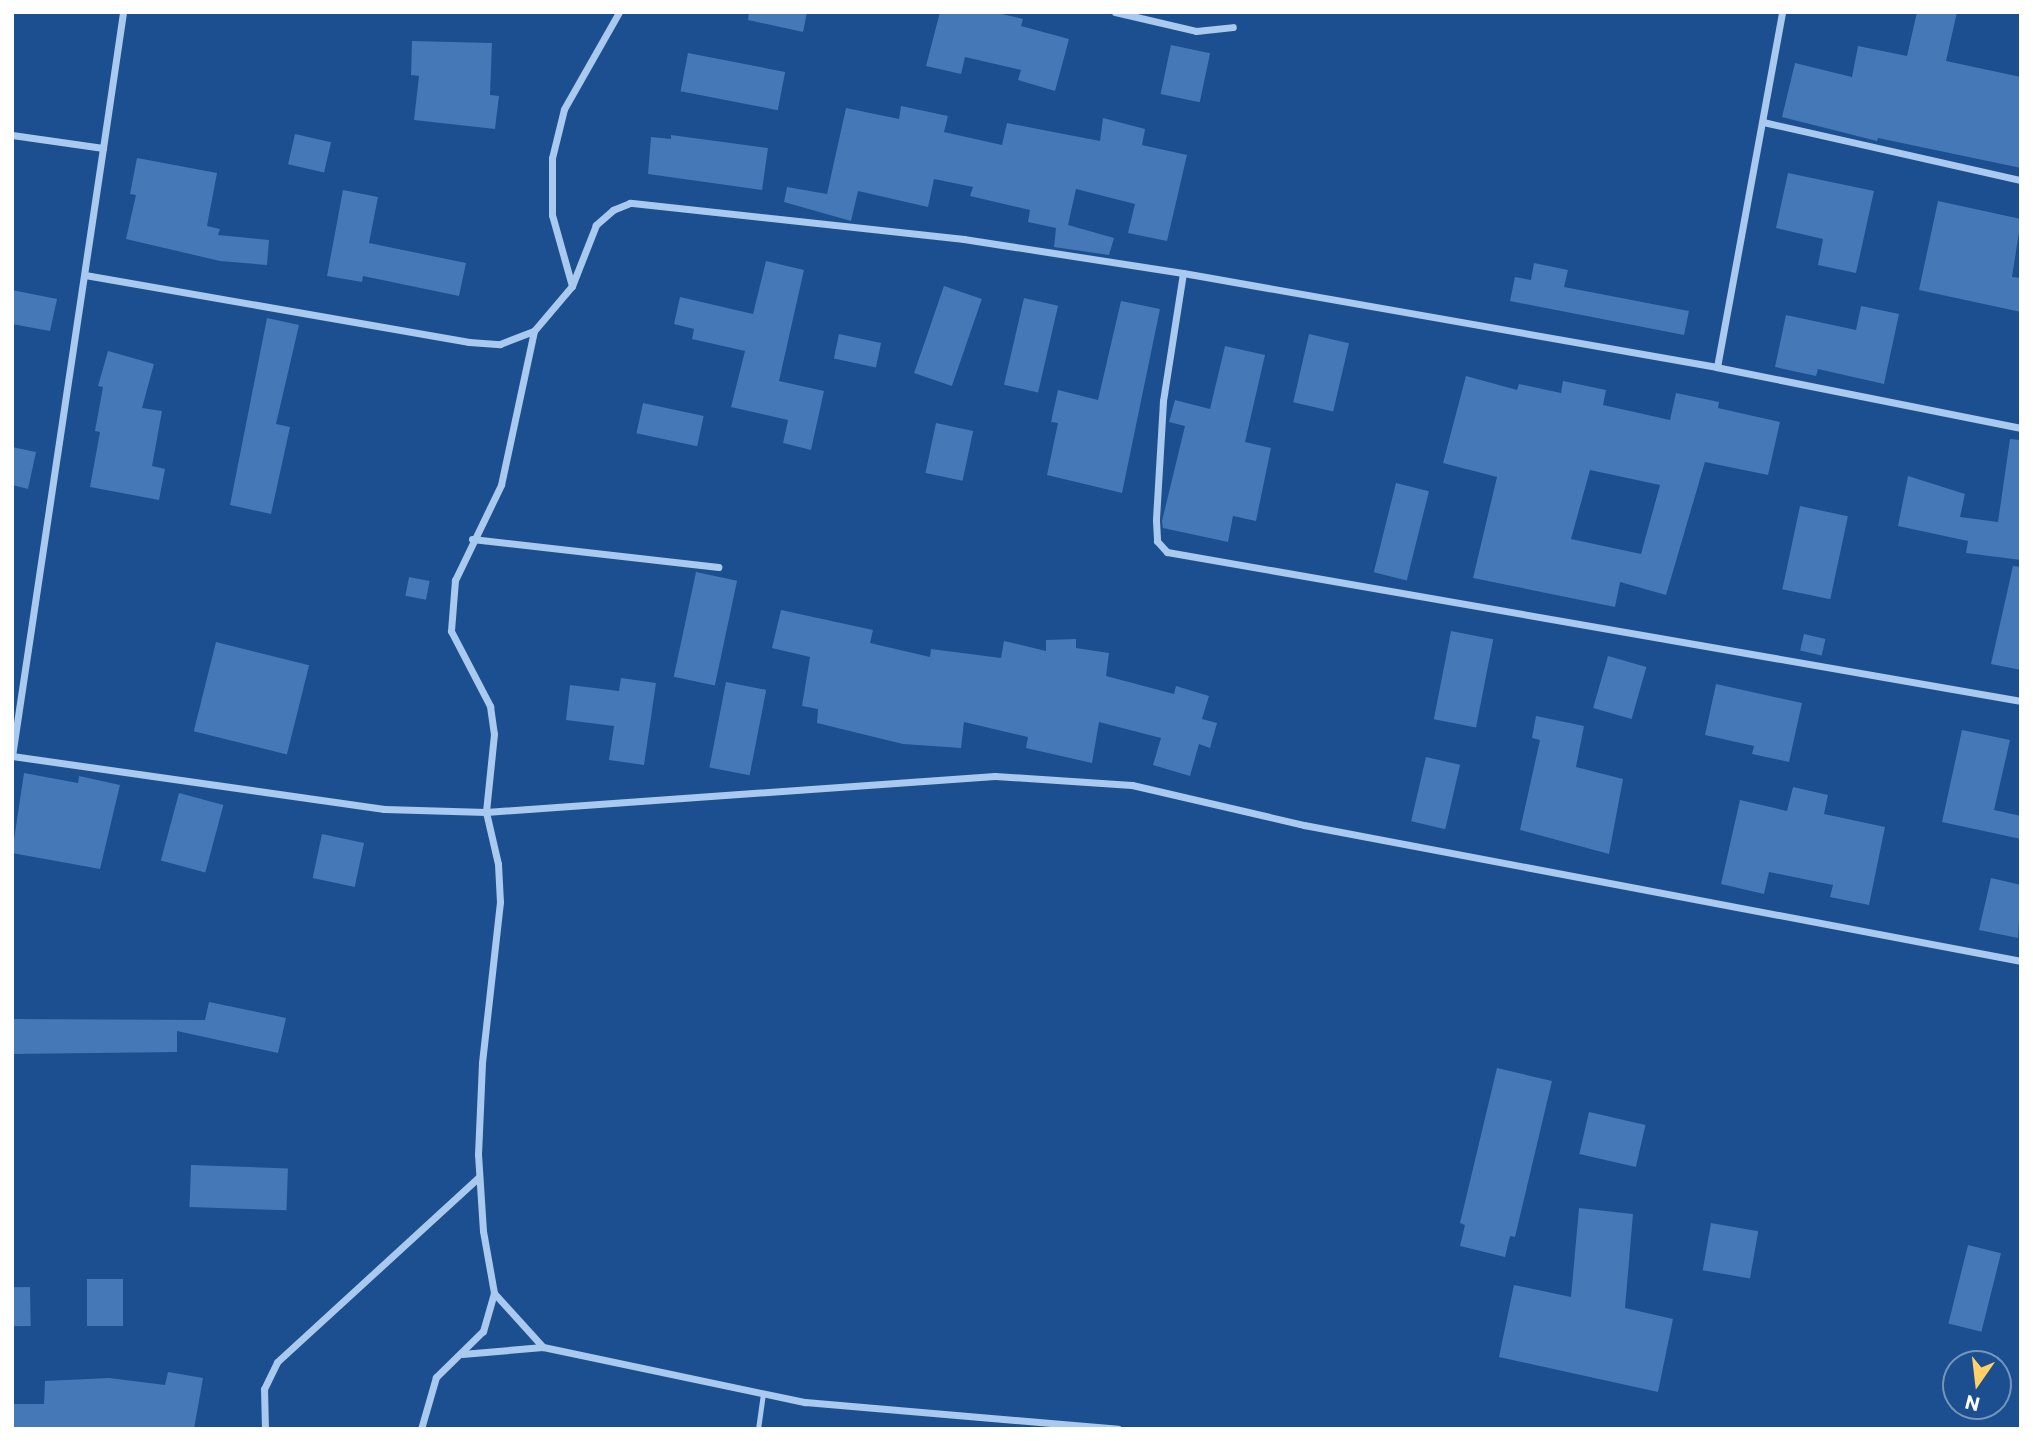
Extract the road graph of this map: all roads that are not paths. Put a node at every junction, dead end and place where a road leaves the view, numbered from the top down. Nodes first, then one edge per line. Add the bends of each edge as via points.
1 (123, 12) edge
2 (620, 12) edge
3 (1115, 12) edge
4 (1782, 12) edge
5 (1233, 27) dead end
6 (1763, 122) junction
7 (12, 135) edge
8 (103, 148) junction
9 (2021, 180) edge
10 (1183, 273) junction
11 (85, 275) junction
12 (572, 286) junction
13 (534, 331) junction
14 (1717, 367) junction
15 (2021, 428) edge
16 (472, 539) junction
17 (718, 567) dead end
18 (2021, 701) edge
19 (12, 757) edge
20 (486, 812) junction
21 (2021, 961) edge
22 (479, 1177) junction
23 (494, 1293) junction
24 (543, 1347) junction
25 (461, 1354) junction
26 (763, 1393) junction
27 (265, 1429) edge
28 (421, 1429) edge
29 (758, 1429) edge
30 (1118, 1429) edge

1 - 8 street
2 - 12 street via 564,110 552,158 552,215
3 - 5 street via 1196,31
4 - 6 street
6 - 9 street
6 - 14 street
7 - 8 street
8 - 11 street
10 - 12 street via 964,239 629,204 613,210 596,225
10 - 14 street
10 - 18 street via 1162,414 1156,520 1157,541 1167,552
11 - 13 street via 469,342 500,344
11 - 19 street
12 - 13 street
13 - 16 street via 500,485
14 - 15 street
16 - 17 street
16 - 20 street via 455,580 452,631 490,706 494,734
19 - 20 street via 384,809
20 - 21 street via 995,776 1132,785 1304,824
20 - 22 street via 498,864 500,902 482,1063
22 - 23 street
22 - 27 street via 277,1362 264,1389
23 - 24 street
23 - 25 street via 483,1331
24 - 25 street
24 - 26 street
25 - 28 street via 436,1377
26 - 29 lane
26 - 30 street via 805,1402

